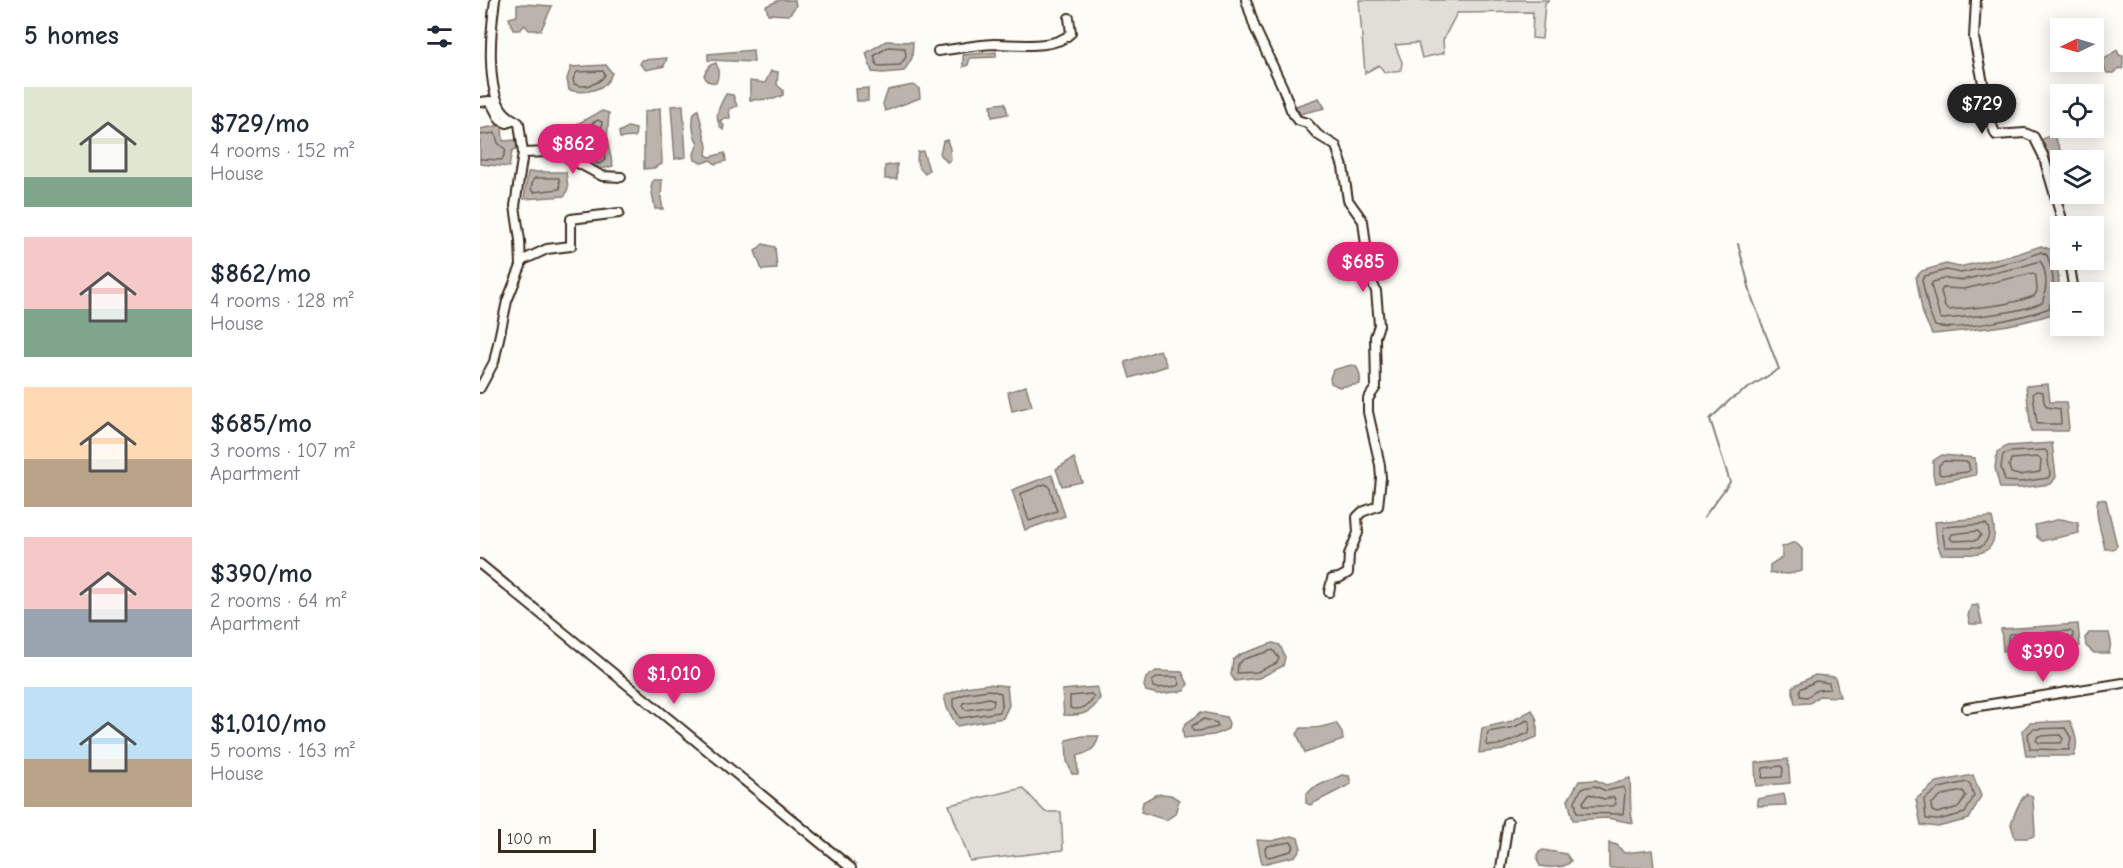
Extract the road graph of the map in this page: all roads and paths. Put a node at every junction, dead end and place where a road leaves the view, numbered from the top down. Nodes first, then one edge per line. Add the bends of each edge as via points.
1 (495, 0) edge
2 (1246, 0) edge
3 (1976, 0) edge
4 (1069, 18) dead end
5 (938, 51) dead end
6 (480, 102) edge
7 (514, 120) junction
8 (523, 153) junction
9 (621, 177) dead end
10 (619, 213) dead end
11 (2061, 216) edge
12 (521, 261) junction
13 (480, 388) edge
14 (480, 564) edge
15 (1329, 592) dead end
16 (2123, 683) edge
17 (1967, 708) dead end
18 (1508, 822) dead end
19 (851, 868) edge
20 (1501, 868) edge

1 - 7 street via 492,85 503,112
2 - 15 street via 1297,120 1307,123 1336,146 1348,200 1363,221 1370,277 1376,291 1376,387 1368,405 1380,465 1378,506 1357,517 1358,533 1349,554 1348,573 1332,579
3 - 11 street via 1974,38 1991,123 1996,135 2025,133 2034,137
4 - 5 street via 1071,33 1066,38 1027,46 993,44
6 - 7 street via 490,101 500,120
7 - 8 street via 519,123
8 - 9 street via 562,155 602,176
8 - 12 street via 515,206
10 - 12 street via 571,219 571,246 547,249
12 - 13 street via 507,301 494,362
14 - 19 street
16 - 17 street
18 - 20 street

